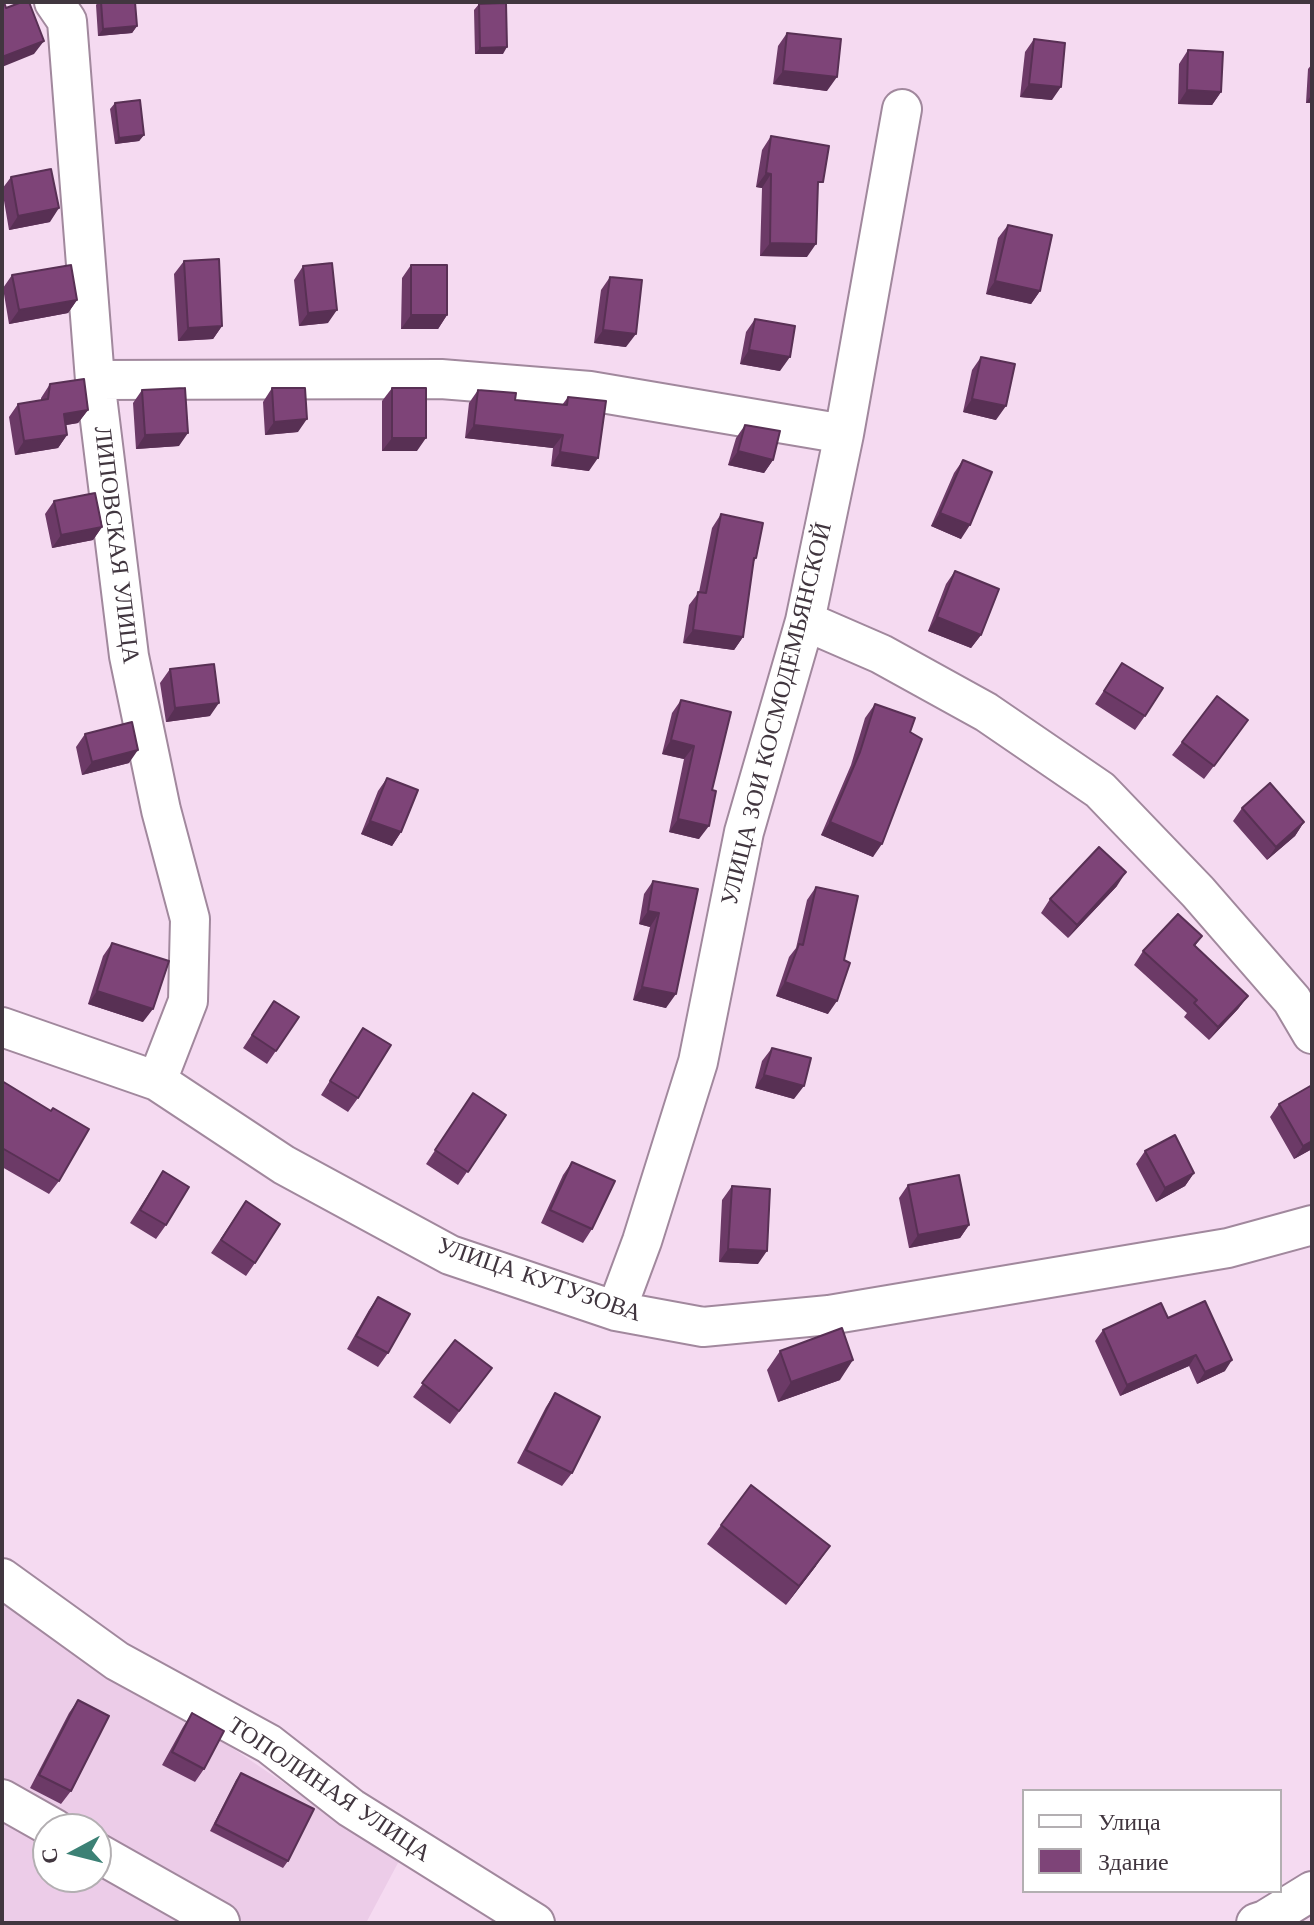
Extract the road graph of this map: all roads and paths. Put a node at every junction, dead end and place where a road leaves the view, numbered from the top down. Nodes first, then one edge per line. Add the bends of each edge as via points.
1 (54, 2) edge
2 (902, 109) dead end
3 (95, 380) junction
4 (844, 434) junction
5 (805, 621) junction
6 (2, 1027) edge
7 (1312, 1034) edge
8 (157, 1081) junction
9 (1312, 1225) edge
10 (616, 1311) junction
11 (2, 1578) edge
12 (2, 1799) edge
13 (32, 1816) edge
14 (112, 1861) edge
15 (1312, 1891) edge
16 (220, 1922) edge
17 (535, 1923) edge
18 (1256, 1923) edge

1 - 3 street, ЛИПОВСКАЯ УЛИЦА via 67,21
2 - 4 street, УЛИЦА ЗОИ КОСМОДЕМЬЯНСКОЙ
3 - 4 street via 441,379 590,391
3 - 8 street, ЛИПОВСКАЯ УЛИЦА via 129,656 190,919 188,1001
4 - 5 street, УЛИЦА ЗОИ КОСМОДЕМЬЯНСКОЙ
5 - 7 street via 881,654 986,712 1100,790 1255,957 1292,1000
5 - 10 street, УЛИЦА ЗОИ КОСМОДЕМЬЯНСКОЙ via 744,832 698,1062
6 - 8 street, УЛИЦА КУТУЗОВА
8 - 10 street, УЛИЦА КУТУЗОВА via 284,1165 450,1255
9 - 10 street, УЛИЦА КУТУЗОВА via 1228,1248 829,1315 703,1327
11 - 17 street, ТОПОЛИНАЯ УЛИЦА via 117,1661 269,1744 351,1808
12 - 13 street
14 - 16 street
15 - 18 street

